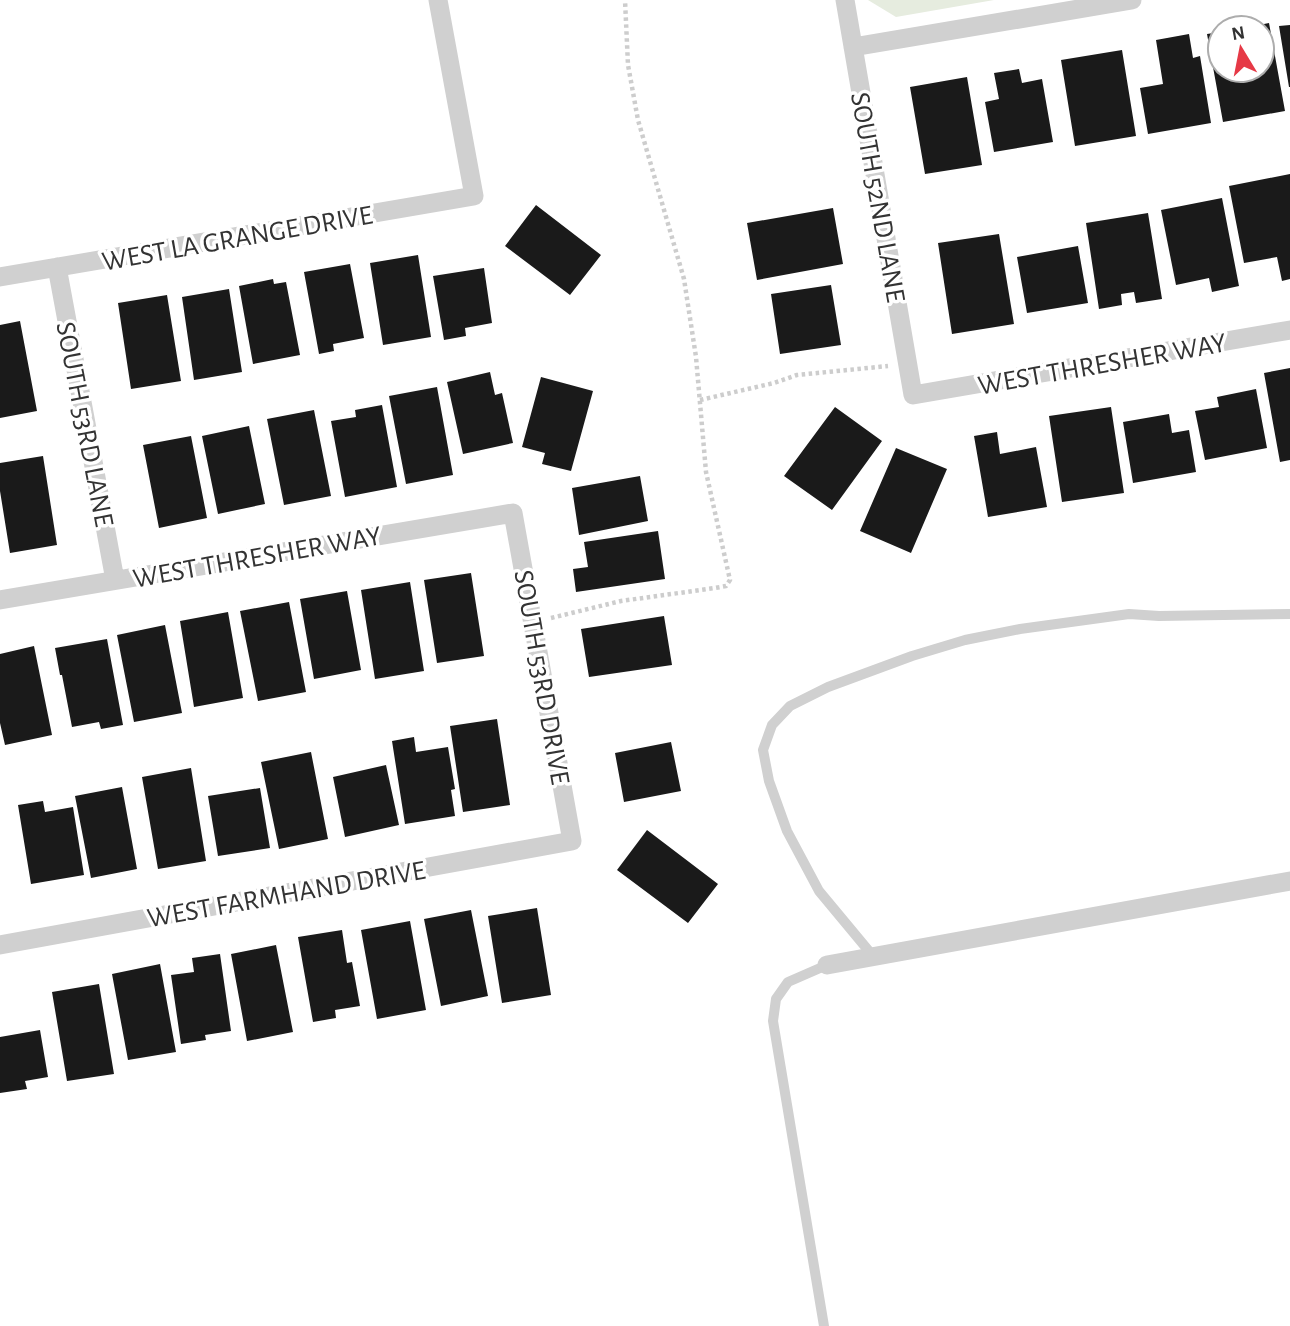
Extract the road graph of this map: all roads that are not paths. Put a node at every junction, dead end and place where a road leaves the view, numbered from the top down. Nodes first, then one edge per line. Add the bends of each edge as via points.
1 (438, 0) edge
2 (845, 0) edge
3 (1132, 0) edge
4 (853, 47) junction
5 (57, 267) junction
6 (0, 277) edge
7 (1290, 330) edge
8 (913, 395) joint
9 (513, 513) joint
10 (115, 580) junction
11 (0, 600) edge
12 (1290, 614) edge
13 (572, 841) joint
14 (1290, 881) edge
15 (0, 945) edge
16 (873, 956) junction
17 (827, 964) joint
18 (824, 1326) edge

1 - 5 street, WEST LA GRANGE DRIVE via 474,196
2 - 4 street, SOUTH 52ND LANE
3 - 4 street
4 - 8 street, SOUTH 52ND LANE
5 - 6 street, WEST LA GRANGE DRIVE
5 - 10 street, SOUTH 53RD LANE
7 - 8 street, WEST THRESHER WAY
9 - 10 street, WEST THRESHER WAY
9 - 13 street, SOUTH 53RD DRIVE
10 - 11 street, WEST THRESHER WAY
12 - 16 lane via 1129,614 1020,629 912,656 790,706 772,724 763,750 769,781 787,831 819,891
13 - 15 street, WEST FARMHAND DRIVE
14 - 16 street
16 - 17 street
17 - 18 lane via 788,982 776,999 773,1021

